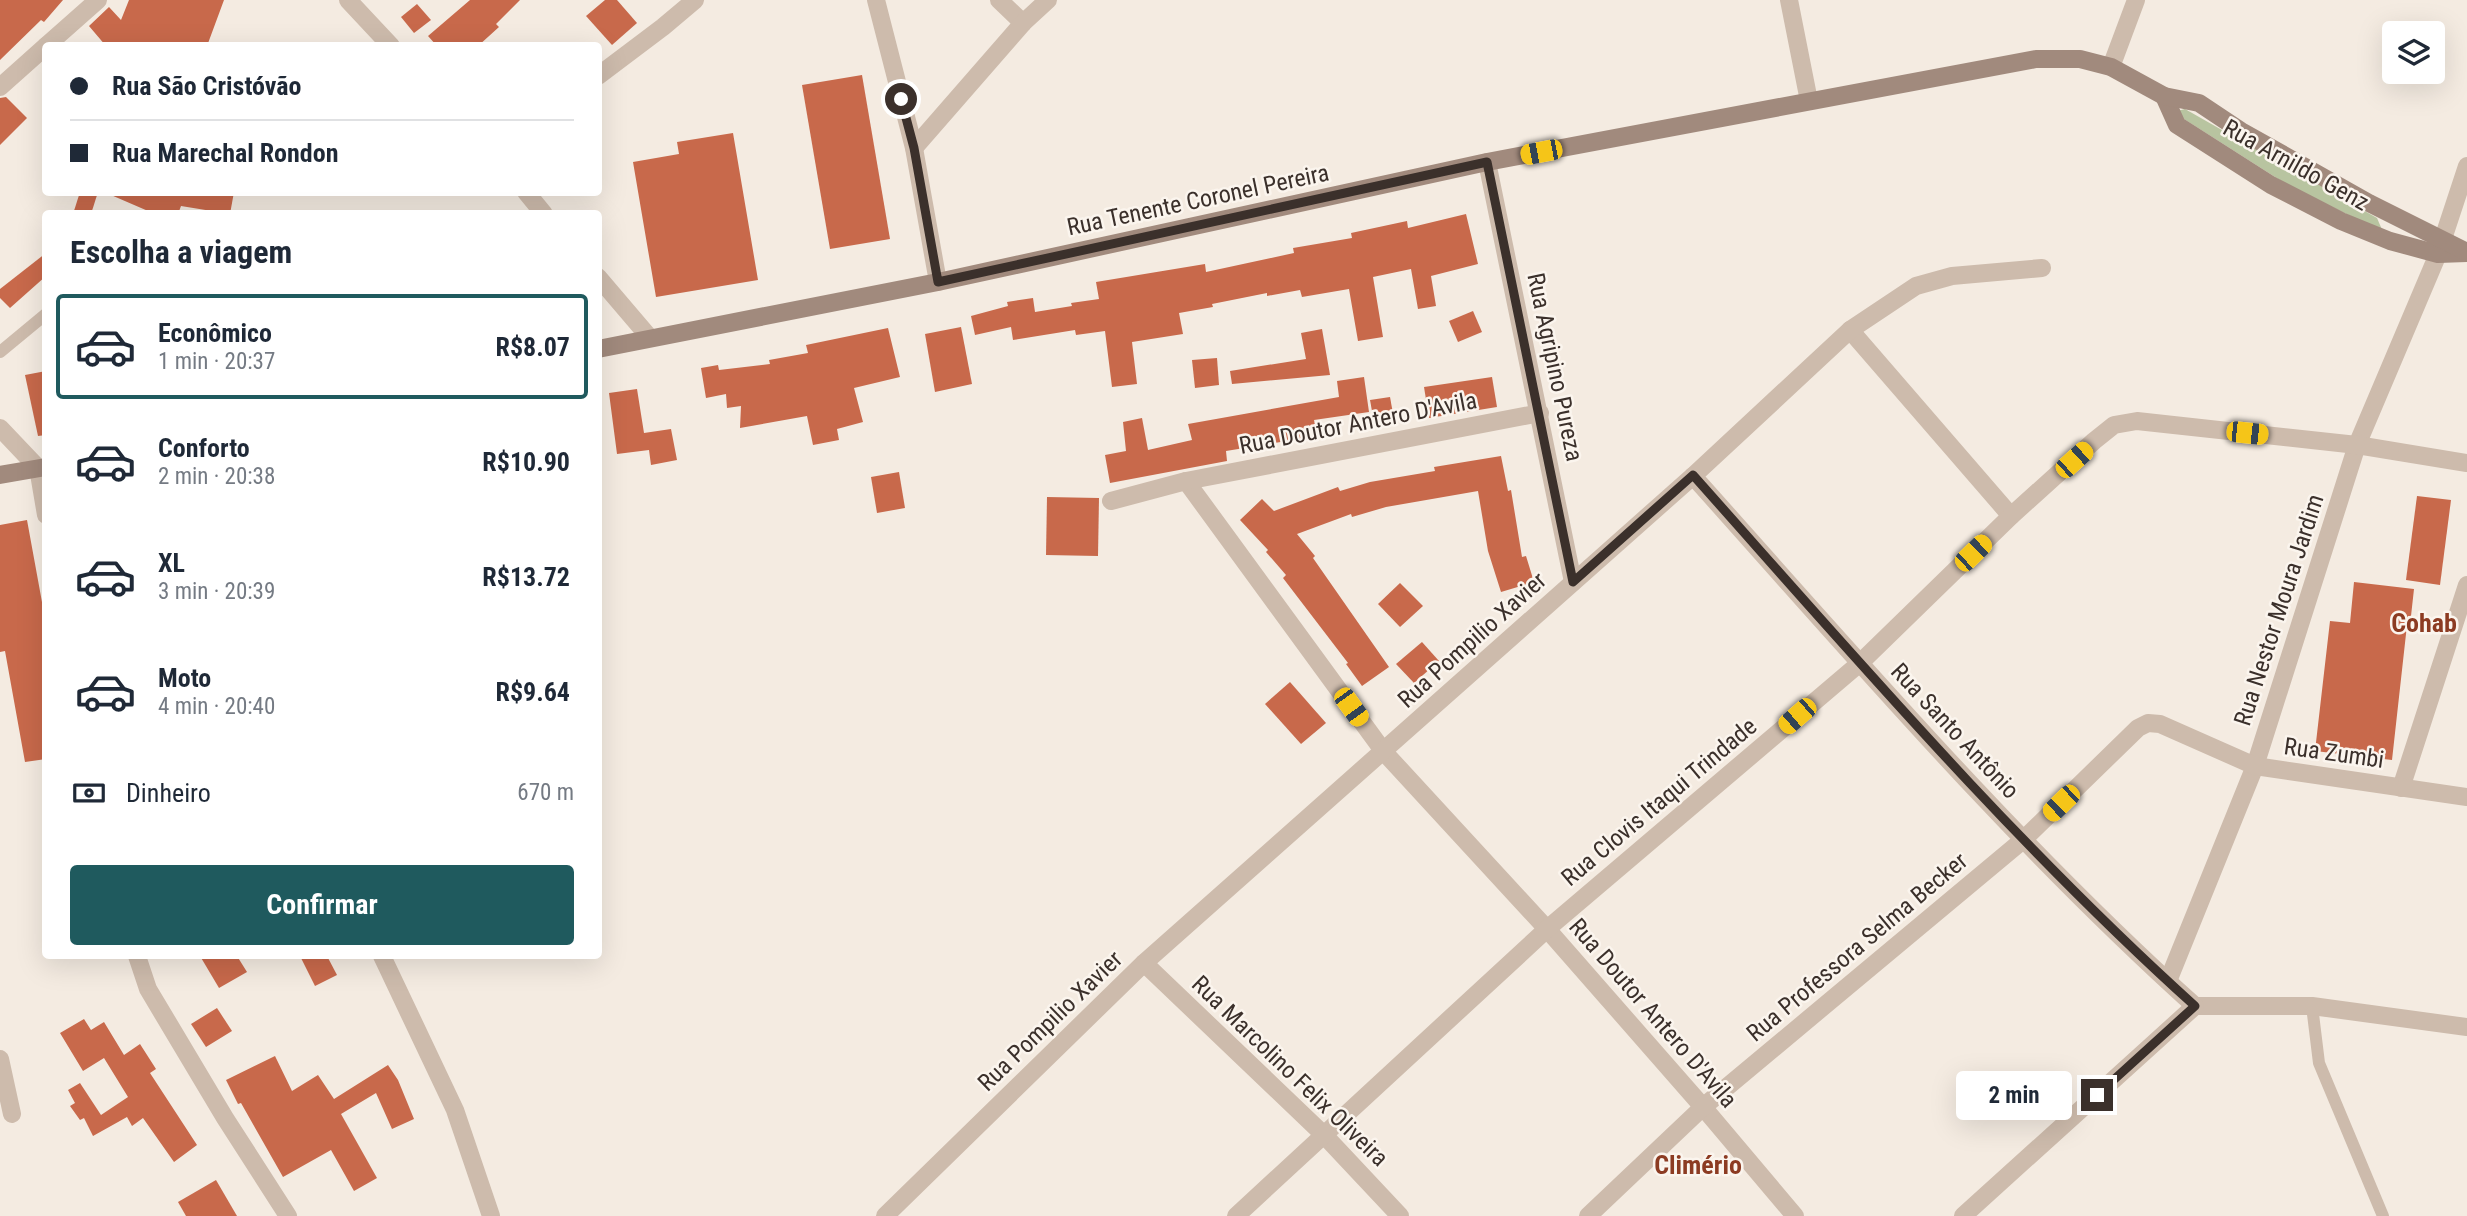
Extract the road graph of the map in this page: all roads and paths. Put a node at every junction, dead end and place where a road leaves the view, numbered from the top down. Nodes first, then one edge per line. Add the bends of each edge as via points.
1 (98, 0) edge
2 (348, 0) edge
3 (695, 0) edge
4 (876, 0) edge
5 (999, 0) edge
6 (1048, 0) edge
7 (1789, 0) edge
8 (2136, 0) edge
9 (1023, 23) junction
10 (51, 42) edge
11 (387, 42) edge
12 (42, 50) edge
13 (2111, 67) junction
14 (602, 73) edge
15 (0, 87) edge
16 (2165, 96) junction
17 (1809, 101) junction
18 (914, 148) junction
19 (1487, 162) junction
20 (2467, 166) edge
21 (529, 196) edge
22 (541, 210) edge
23 (2440, 246) junction
24 (2467, 252) edge
25 (2042, 268) dead end
26 (602, 282) edge
27 (938, 282) junction
28 (42, 317) edge
29 (1850, 330) junction
30 (650, 338) junction
31 (602, 348) edge
32 (0, 352) edge
33 (1540, 413) junction
34 (0, 428) edge
35 (2357, 445) junction
36 (2467, 463) edge
37 (42, 468) edge
38 (0, 475) edge
39 (1693, 475) junction
40 (1186, 481) junction
41 (1111, 500) dead end
42 (2011, 516) junction
43 (1573, 582) junction
44 (2467, 586) edge
45 (1860, 663) junction
46 (2160, 724) joint
47 (1384, 752) junction
48 (2255, 766) junction
49 (2401, 788) junction
50 (2467, 797) edge
51 (2023, 841) junction
52 (1547, 929) junction
53 (138, 959) edge
54 (383, 959) edge
55 (1144, 963) junction
56 (2168, 981) junction
57 (2195, 1006) junction
58 (2312, 1006) junction
59 (2467, 1027) edge
60 (0, 1059) edge
61 (1703, 1107) junction
62 (12, 1114) dead end
63 (1324, 1135) junction
64 (1982, 1209) edge
65 (887, 1215) edge
66 (288, 1216) edge
67 (491, 1216) edge
68 (1236, 1216) edge
69 (1400, 1216) edge
70 (1588, 1216) edge
71 (1796, 1216) edge
72 (1963, 1216) edge
73 (2383, 1216) edge

1 - 10 street
2 - 11 street
3 - 14 street
4 - 18 street
5 - 9 street
6 - 9 street
7 - 17 street
8 - 13 street
9 - 18 street
12 - 15 street
13 - 16 main road, Rua Arnildo Genz
13 - 17 main road, Rua Tenente Coronel Pereira via 2080,59 2036,60
16 - 23 main road, Rua Arnildo Genz via 2199,103
16 - 23 main road, Rua Arnildo Genz via 2177,125 2271,185 2390,241
17 - 19 main road, Rua Tenente Coronel Pereira
18 - 27 street
19 - 27 main road, Rua Tenente Coronel Pereira
19 - 33 street, Rua Agripino Pureza
20 - 23 street, Rua Nestor Moura Jardim
21 - 22 street
23 - 24 main road, Rua Arnildo Genz
23 - 35 street, Rua Nestor Moura Jardim
25 - 29 street, Rua Pompilio Xavier via 1952,276 1916,286
26 - 30 street
27 - 30 main road, Rua Tenente Coronel Pereira
28 - 32 lane
29 - 39 street, Rua Pompilio Xavier
29 - 42 street
30 - 31 main road, Rua Tenente Coronel Pereira
33 - 40 street, Rua Doutor Antero D'Avila
33 - 43 street, Rua Agripino Pureza
34 - 37 street
35 - 36 street
35 - 42 street, Rua Clovis Itaqui Trindade via 2137,421 2114,425
35 - 48 street, Rua Nestor Moura Jardim
37 - 38 main road
39 - 43 street, Rua Pompilio Xavier
39 - 45 street, Rua Santo Antônio
40 - 41 street, Rua Doutor Antero D'Avila
40 - 47 street, Rua Doutor Antero D'Avila
42 - 45 street, Rua Clovis Itaqui Trindade
43 - 47 street, Rua Pompilio Xavier
44 - 49 street
45 - 51 street, Rua Santo Antônio
45 - 52 street, Rua Clovis Itaqui Trindade
46 - 48 street, Rua Zumbi
46 - 51 street, Rua Professora Selma Becker via 2138,728
47 - 52 street, Rua Doutor Antero D'Avila
47 - 55 street, Rua Pompilio Xavier
48 - 49 street, Rua Zumbi
48 - 56 street, Rua Nestor Moura Jardim
49 - 50 street, Rua Zumbi
51 - 56 street, Rua Santo Antônio
51 - 61 street, Rua Professora Selma Becker
52 - 61 street, Rua Doutor Antero D'Avila
52 - 63 street, Rua Clovis Itaqui Trindade
53 - 66 street via 148,989
54 - 67 street via 455,1110
55 - 63 street, Rua Marcolino Felix Oliveira
55 - 65 street, Rua Pompilio Xavier
56 - 57 street, Rua Santo Antônio
57 - 58 street
57 - 64 street
58 - 59 street
58 - 73 lane via 2319,1063
60 - 62 street
61 - 70 street, Rua Professora Selma Becker
61 - 71 street, Rua Doutor Antero D'Avila
63 - 68 street, Rua Clovis Itaqui Trindade
63 - 69 street, Rua Marcolino Felix Oliveira
64 - 72 street

